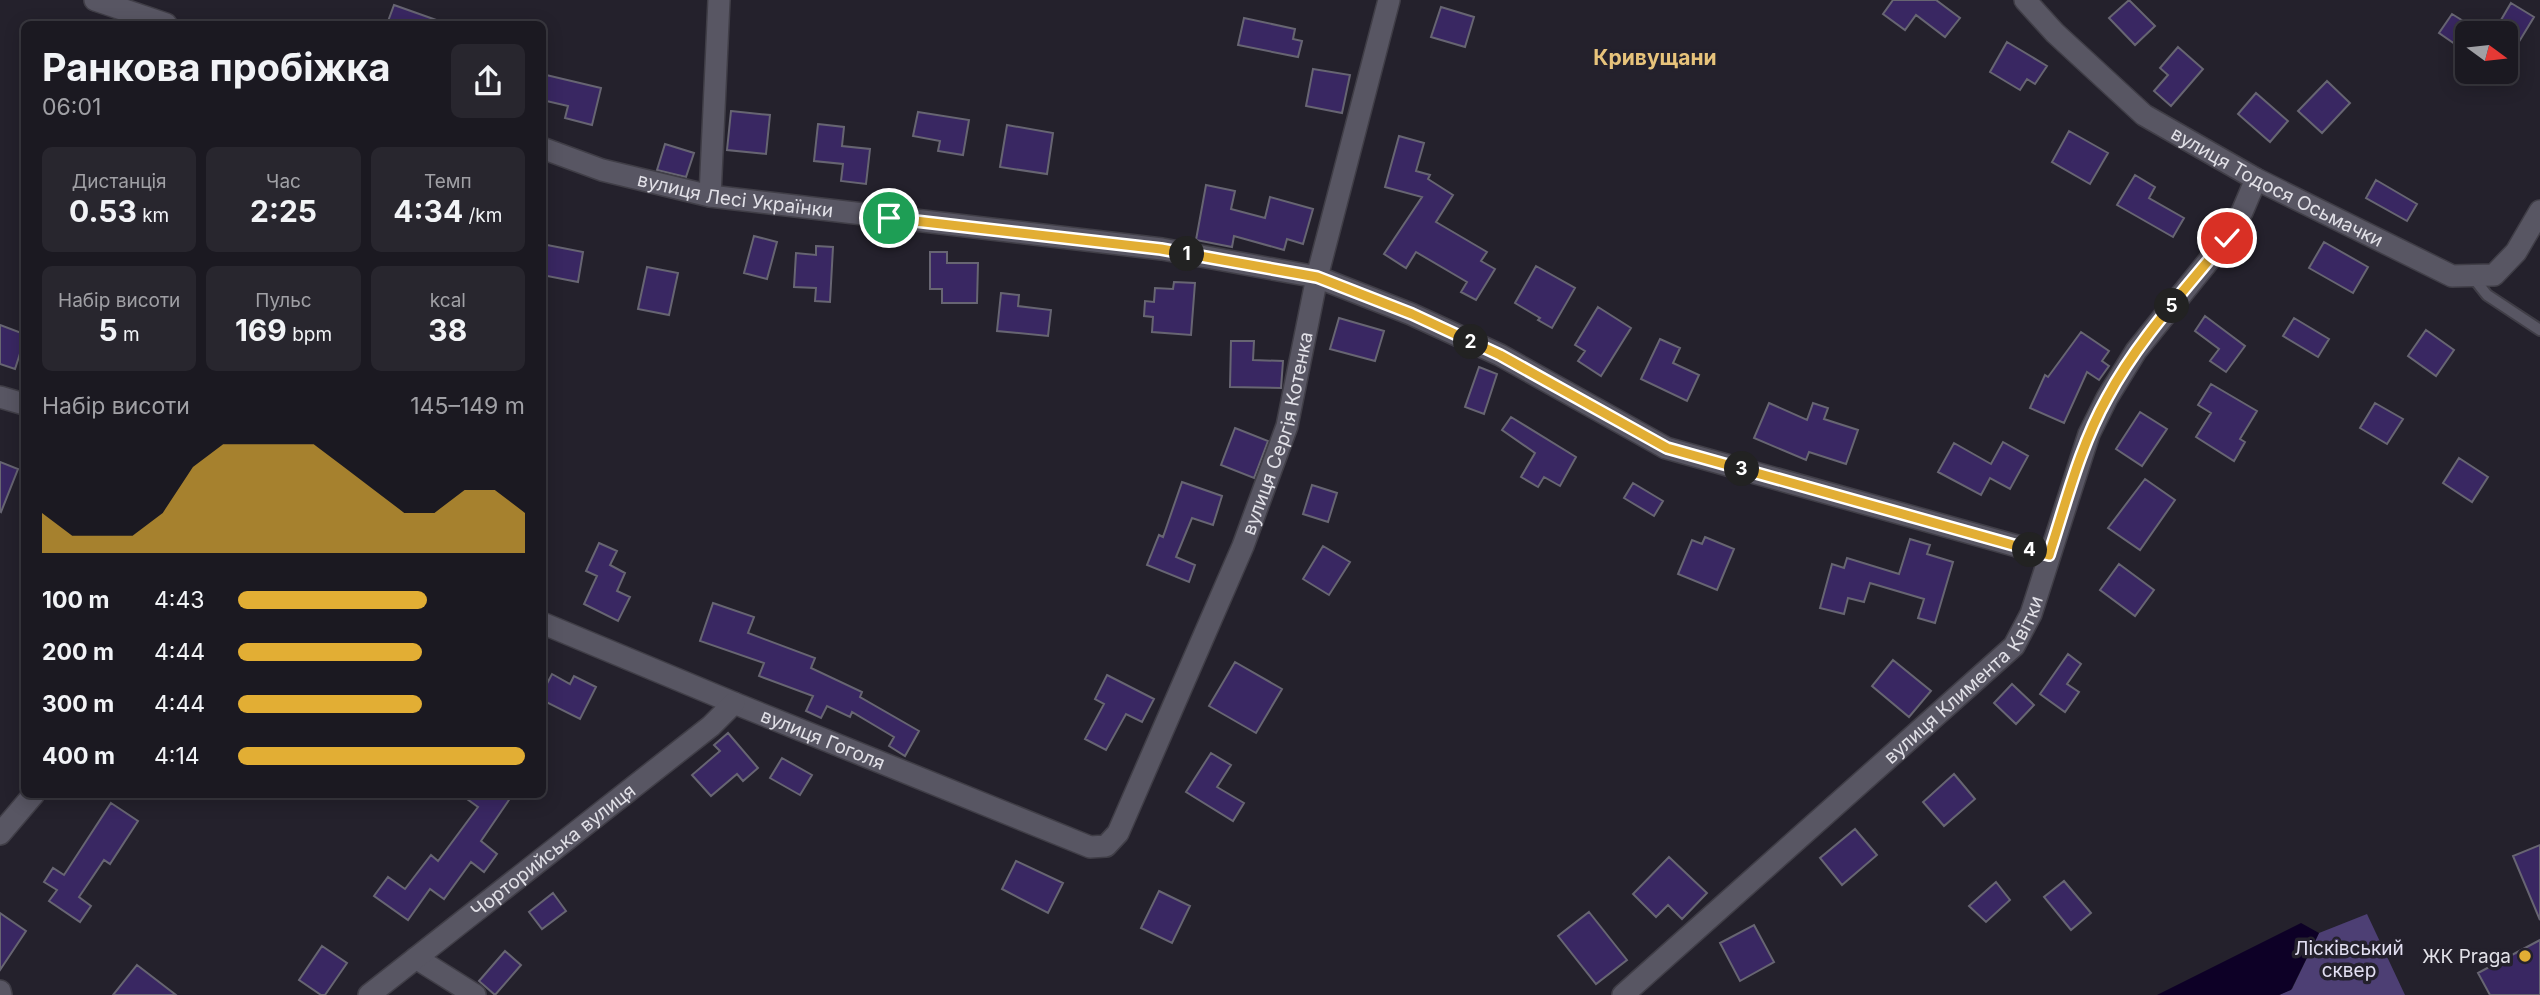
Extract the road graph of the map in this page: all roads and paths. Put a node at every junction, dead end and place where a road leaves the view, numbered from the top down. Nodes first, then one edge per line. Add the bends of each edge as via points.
1 (95, 0) edge
2 (719, 0) edge
3 (1389, 0) edge
4 (2025, 0) edge
5 (157, 21) edge
6 (546, 149) edge
7 (2256, 178) junction
8 (709, 196) junction
9 (2540, 211) edge
10 (2472, 276) junction
11 (1317, 277) junction
12 (2540, 330) edge
13 (0, 397) edge
14 (21, 403) edge
15 (2049, 555) junction
16 (546, 625) edge
17 (734, 703) junction
18 (31, 798) edge
19 (0, 834) edge
20 (1106, 846) joint
21 (416, 958) junction
22 (369, 995) edge
23 (474, 995) edge
24 (1623, 995) edge

1 - 5 street
2 - 8 street
3 - 11 street, вулиця Сергія Котенка
4 - 7 street, вулиця Тодося Осьмачки via 2144,115
6 - 8 street, вулиця Лесі Українки via 602,170
7 - 10 street, вулиця Тодося Осьмачки via 2452,276
7 - 15 street, вулиця Климента Квітки via 2227,238 2136,351 2107,398
8 - 11 street, вулиця Лесі Українки via 1136,246
9 - 10 street, вулиця Тодося Осьмачки via 2516,252 2494,275
10 - 12 lane via 2487,295
11 - 15 street, вулиця Лесі Українки via 1500,355 1667,448
11 - 20 street, вулиця Сергія Котенка via 1287,426 1243,546 1118,833
13 - 14 street
15 - 24 street, вулиця Климента Квітки via 2031,614 2014,646
16 - 17 street, вулиця Гоголя
17 - 20 street, вулиця Гоголя via 1090,847
17 - 21 street, Чорторийська вулиця
18 - 19 street
21 - 22 street, Чорторийська вулиця
21 - 23 street

